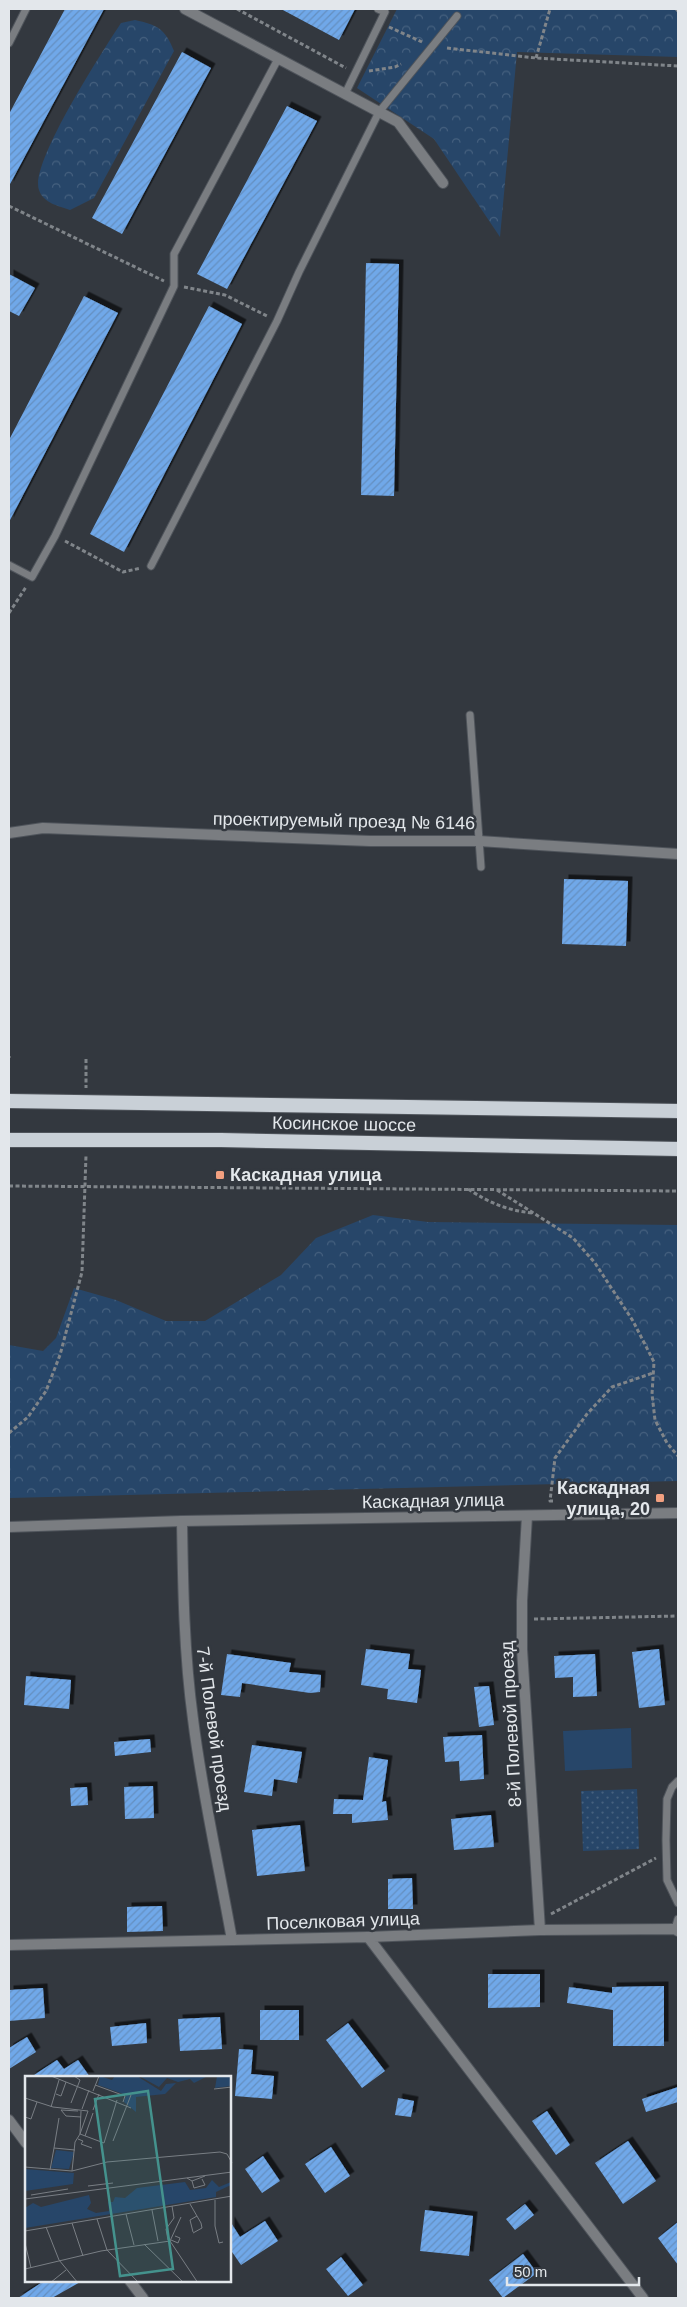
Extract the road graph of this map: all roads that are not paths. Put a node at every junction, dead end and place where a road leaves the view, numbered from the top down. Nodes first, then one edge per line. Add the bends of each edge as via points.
1 (26, 9) edge
2 (184, 9) edge
3 (378, 9) edge
4 (458, 16) dead end
5 (9, 43) edge
6 (278, 59) junction
7 (345, 94) junction
8 (379, 112) junction
9 (443, 183) dead end
10 (9, 565) edge
11 (151, 566) road end
12 (470, 715) dead end
13 (9, 833) edge
14 (480, 841) junction
15 (678, 854) edge
16 (481, 867) dead end
17 (9, 1101) edge
18 (678, 1111) edge
19 (9, 1140) edge
20 (678, 1149) edge
21 (678, 1513) edge
22 (527, 1516) junction
23 (182, 1521) junction
24 (9, 1526) edge
25 (678, 1781) edge
26 (678, 1903) edge
27 (540, 1925) junction
28 (677, 1927) edge
29 (368, 1937) junction
30 (232, 1940) junction
31 (9, 1946) edge
32 (9, 2120) edge
33 (25, 2142) edge
34 (131, 2282) edge
35 (144, 2298) edge
36 (643, 2298) edge

1 - 5 lane
2 - 6 street
3 - 7 lane via 385,12
4 - 8 lane
6 - 7 street
6 - 10 lane via 174,254 174,286 54,536 32,577
7 - 8 street
8 - 9 street via 398,122
8 - 11 lane via 277,321
12 - 14 lane
13 - 14 street, проектируемый проезд № 6146 via 43,828 370,841
14 - 15 street, проектируемый проезд № 6146
14 - 16 lane
17 - 18 highway, Косинское шоссе
19 - 20 highway, Косинское шоссе via 230,1140
21 - 22 street, Каскадная улица
22 - 23 street, Каскадная улица
22 - 27 street, 8-й Полевой проезд via 522,1649
23 - 24 street, Каскадная улица
23 - 30 street, 7-й Полевой проезд via 187,1669 193,1721
25 - 26 lane via 667,1799 666,1853 667,1880
27 - 28 street, Поселковая улица
27 - 29 street, Поселковая улица
29 - 30 street, Поселковая улица
29 - 36 street
30 - 31 street, Поселковая улица
32 - 33 street
34 - 35 street

